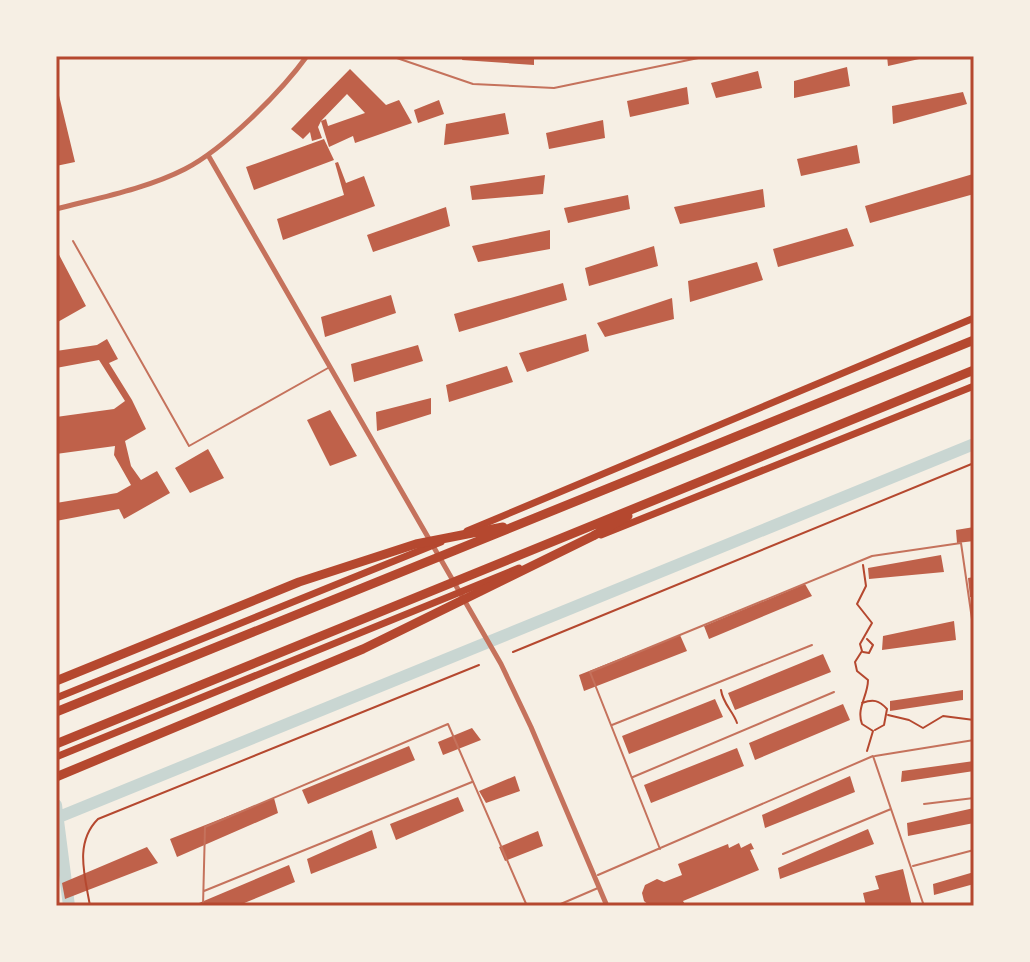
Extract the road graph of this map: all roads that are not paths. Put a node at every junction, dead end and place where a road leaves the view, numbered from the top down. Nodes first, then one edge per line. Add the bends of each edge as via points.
1 (307, 56) edge
2 (391, 56) edge
3 (708, 56) edge
4 (208, 155) junction
5 (56, 209) edge
6 (73, 241) dead end
7 (974, 318) edge
8 (974, 340) edge
9 (329, 367) junction
10 (974, 370) edge
11 (974, 386) edge
12 (660, 498) junction
13 (526, 523) junction
14 (432, 546) junction
15 (460, 592) junction
16 (974, 633) edge
17 (812, 645) dead end
18 (56, 681) edge
19 (834, 692) dead end
20 (56, 698) edge
21 (56, 712) edge
22 (611, 726) junction
23 (974, 740) edge
24 (56, 744) edge
25 (873, 756) junction
26 (56, 757) edge
27 (56, 777) edge
28 (632, 778) junction
29 (473, 782) junction
30 (974, 798) edge
31 (924, 804) dead end
32 (892, 809) junction
33 (660, 849) junction
34 (974, 850) edge
35 (783, 854) dead end
36 (911, 866) junction
37 (594, 877) junction
38 (599, 887) junction
39 (203, 891) junction
40 (203, 906) edge
41 (527, 906) edge
42 (556, 906) edge
43 (607, 906) edge
44 (924, 906) edge

1 - 4 street
2 - 3 lane via 473,84 554,88
4 - 5 street via 156,180
4 - 9 street
6 - 9 lane via 189,446
7 - 14 main road
8 - 13 highway
9 - 14 street
10 - 12 highway
11 - 15 main road
12 - 24 highway
12 - 27 highway via 363,649
13 - 18 highway via 416,544 299,582
13 - 21 highway
14 - 15 street
14 - 20 main road
15 - 26 main road
15 - 37 street via 531,727
16 - 22 lane via 961,543 872,556 590,672
17 - 22 lane
19 - 28 lane
22 - 28 lane
23 - 25 lane
25 - 32 lane
25 - 33 lane
28 - 33 lane
29 - 39 lane
29 - 39 lane via 448,724 205,827
29 - 41 lane
30 - 31 lane
32 - 35 lane
32 - 36 lane
33 - 37 lane
34 - 36 lane
36 - 44 lane
37 - 38 street
38 - 42 lane
38 - 43 street
39 - 40 lane

